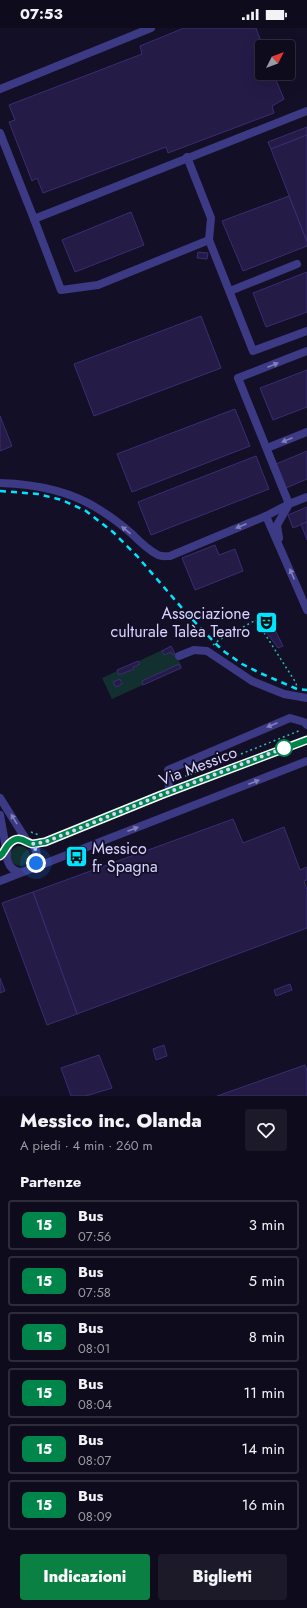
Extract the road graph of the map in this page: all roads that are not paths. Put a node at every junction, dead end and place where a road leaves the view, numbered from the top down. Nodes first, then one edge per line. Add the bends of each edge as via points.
1 (151, 28) edge
2 (0, 89) edge
3 (307, 112) edge
4 (0, 133) edge
5 (188, 157) junction
6 (34, 218) junction
7 (209, 240) junction
8 (297, 264) dead end
9 (230, 291) junction
10 (307, 331) edge
11 (307, 351) edge
12 (307, 432) edge
13 (267, 448) junction
14 (0, 483) edge
15 (307, 497) edge
16 (289, 504) junction
17 (266, 516) junction
18 (279, 546) junction
19 (307, 610) edge
20 (179, 656) dead end
21 (307, 698) edge
22 (307, 725) edge
23 (307, 740) edge
24 (307, 761) edge
25 (169, 792) junction
26 (0, 798) edge
27 (0, 815) edge
28 (30, 842) junction
29 (3, 852) edge
30 (28, 870) junction
31 (0, 882) edge

1 - 2 street
3 - 5 street
4 - 6 street
5 - 6 street
5 - 7 street via 211,218
6 - 7 street via 61,290 98,285
7 - 9 street
8 - 9 street
9 - 10 street via 253,352
13 -> 11 street via 238,378
12 -> 13 street
13 - 16 street
17 -> 14 street via 170,556 163,556 146,547 99,509 82,501 38,486
15 - 16 street
16 - 17 street
16 - 18 street via 277,525
17 - 18 street
19 -> 18 street
20 - 21 street via 194,650 208,651 252,681 284,694
22 -> 25 street via 290,718 168,770
23 - 25 street, Via Messico
30 -> 24 street
25 - 28 street, Via Messico via 45,842
28 -> 26 street
27 - 29 street
28 - 29 street, Via Messico via 22,839 13,841
28 - 30 street via 36,849 37,856 36,863
29 - 30 street via 9,868 14,871
30 - 31 street

